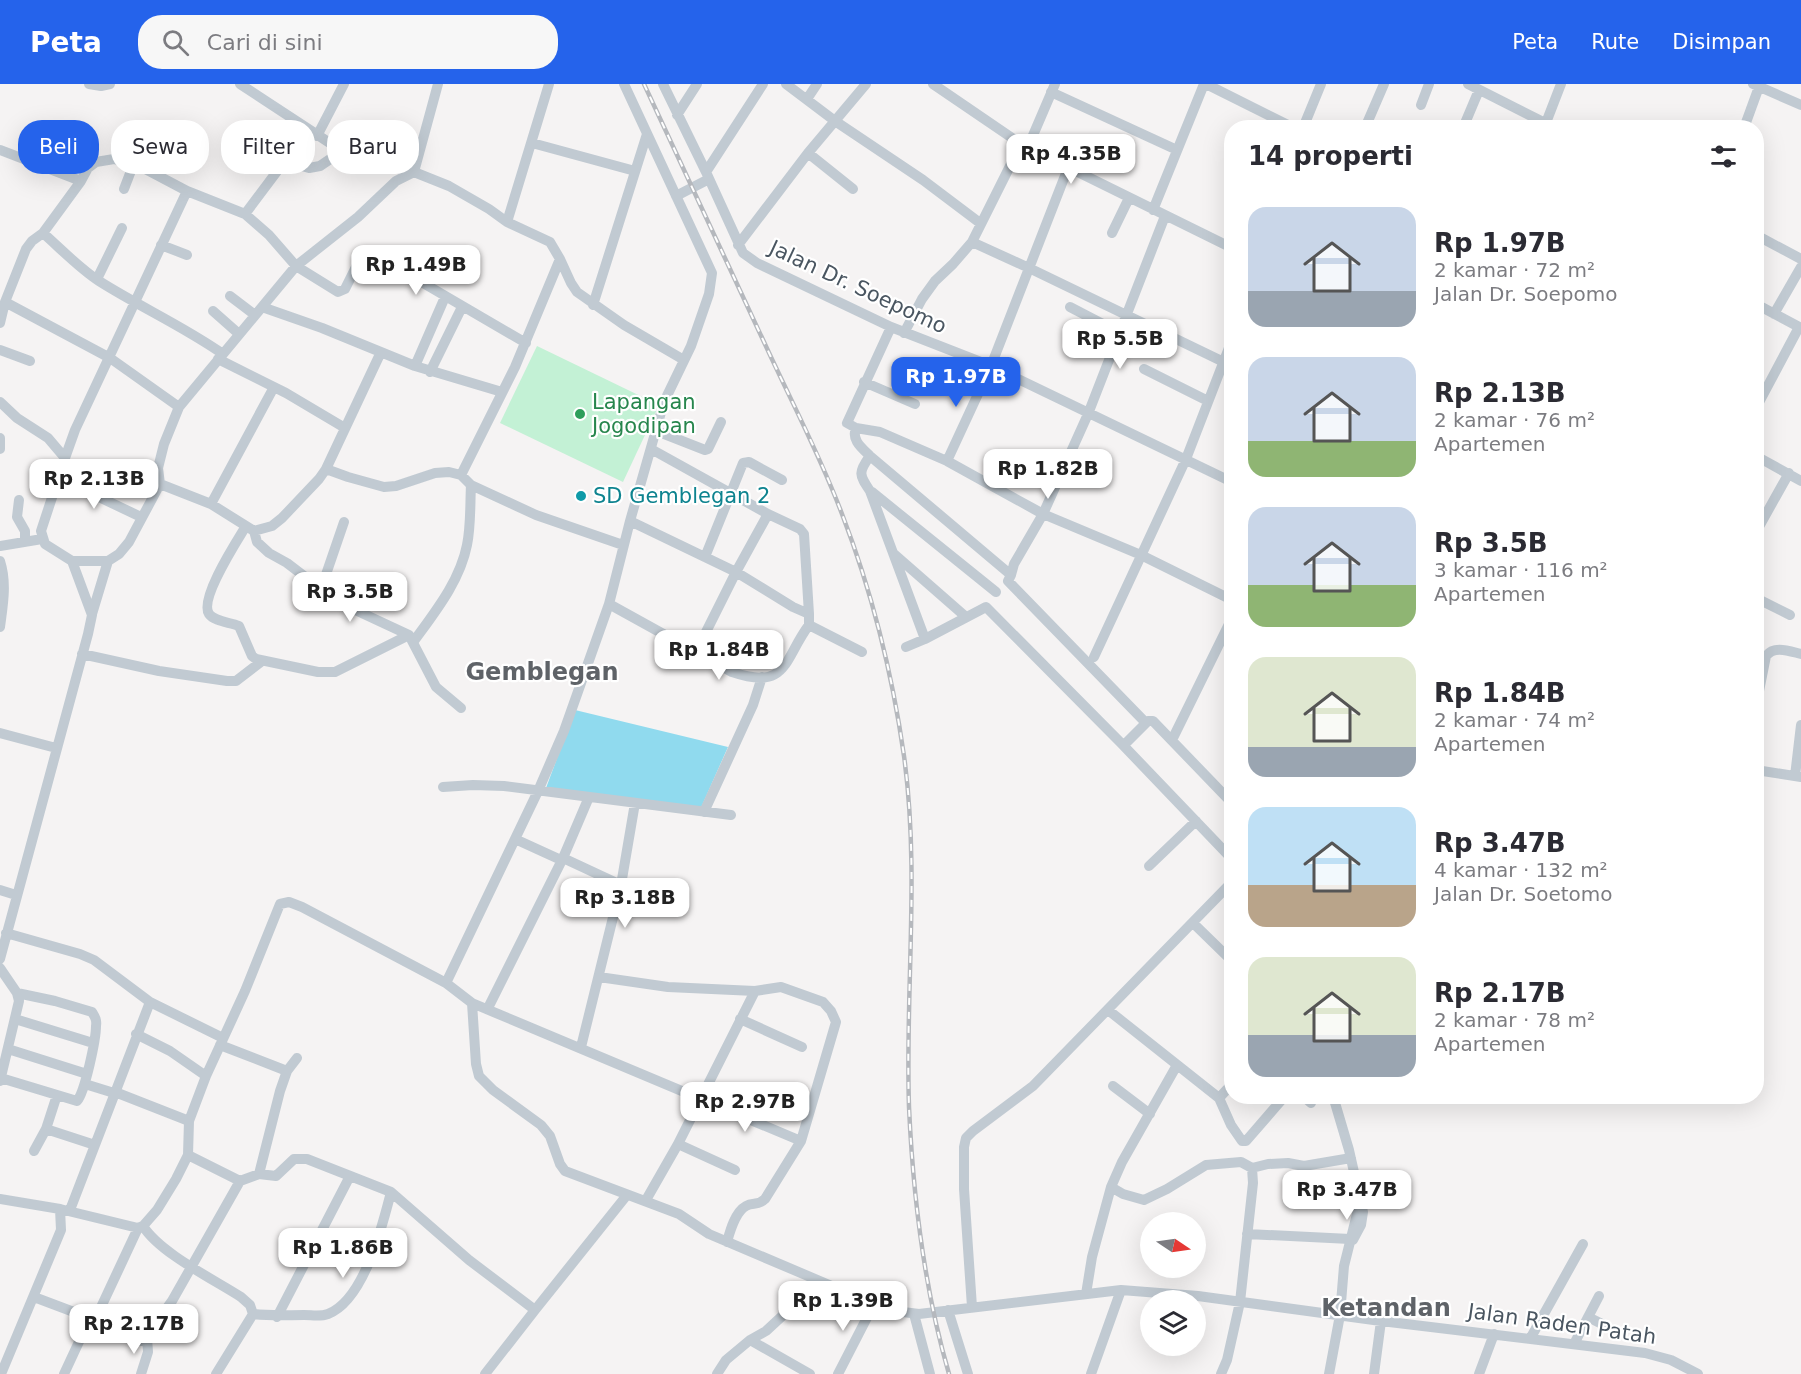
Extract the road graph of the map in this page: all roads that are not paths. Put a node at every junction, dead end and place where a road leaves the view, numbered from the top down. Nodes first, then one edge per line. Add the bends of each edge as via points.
1 (89, 84) edge
2 (110, 84) edge
3 (240, 84) edge
4 (344, 84) edge
5 (438, 84) edge
6 (549, 84) edge
7 (624, 84) edge
8 (663, 84) edge
9 (697, 84) edge
10 (764, 84) edge
11 (786, 84) edge
12 (817, 84) edge
13 (866, 84) edge
14 (933, 84) edge
15 (1205, 84) edge
16 (1321, 84) edge
17 (1384, 84) edge
18 (1430, 84) edge
19 (1468, 84) edge
20 (1561, 84) edge
21 (1758, 85) edge
22 (254, 88) edge
23 (1053, 88) edge
24 (1479, 90) junction
25 (807, 99) junction
26 (1421, 105) dead end
27 (1801, 105) edge
28 (677, 115) junction
29 (1278, 120) edge
30 (1306, 120) edge
31 (1368, 120) edge
32 (1466, 120) edge
33 (1537, 120) edge
34 (1551, 120) edge
35 (1747, 120) edge
36 (834, 121) junction
37 (647, 134) junction
38 (317, 136) junction
39 (327, 142) edge
40 (532, 143) junction
41 (1025, 146) junction
42 (0, 150) edge
43 (1178, 150) junction
44 (808, 153) junction
45 (419, 154) edge
46 (111, 160) edge
47 (327, 161) edge
48 (1068, 168) junction
49 (635, 171) junction
50 (130, 174) edge
51 (155, 174) edge
52 (410, 174) edge
53 (419, 174) edge
54 (707, 176) junction
55 (81, 181) junction
56 (124, 189) dead end
57 (853, 189) dead end
58 (188, 191) junction
59 (676, 196) junction
60 (1129, 198) junction
61 (1153, 210) junction
62 (245, 214) junction
63 (1165, 216) junction
64 (507, 222) junction
65 (980, 223) junction
66 (122, 228) dead end
67 (43, 233) junction
68 (1112, 233) dead end
69 (1764, 239) edge
70 (972, 242) junction
71 (1224, 244) edge
72 (161, 245) junction
73 (738, 245) junction
74 (187, 255) dead end
75 (560, 259) junction
76 (1801, 260) edge
77 (296, 266) junction
78 (1801, 267) edge
79 (1029, 268) junction
80 (96, 279) junction
81 (230, 296) dead end
82 (445, 297) junction
83 (5, 302) junction
84 (134, 303) junction
85 (594, 305) junction
86 (462, 307) junction
87 (1070, 307) dead end
88 (1764, 308) edge
89 (213, 311) dead end
90 (259, 311) junction
91 (1774, 314) junction
92 (1127, 315) junction
93 (0, 323) edge
94 (891, 327) junction
95 (1800, 328) edge
96 (904, 333) junction
97 (1120, 333) junction
98 (239, 334) junction
99 (525, 343) junction
100 (0, 350) edge
101 (381, 352) junction
102 (220, 356) junction
103 (110, 358) junction
104 (684, 360) junction
105 (30, 361) dead end
106 (1224, 363) edge
107 (415, 366) junction
108 (991, 366) junction
109 (1144, 369) dead end
110 (1224, 370) edge
111 (430, 372) junction
112 (864, 382) junction
113 (274, 387) junction
114 (502, 392) junction
115 (1764, 393) edge
116 (1208, 401) junction
117 (0, 402) edge
118 (915, 404) dead end
119 (179, 406) junction
120 (1088, 414) junction
121 (721, 422) dead end
122 (345, 428) junction
123 (856, 428) junction
124 (654, 430) junction
125 (0, 438) edge
126 (0, 449) edge
127 (651, 449) junction
128 (870, 456) junction
129 (65, 458) junction
130 (1186, 459) junction
131 (1764, 460) edge
132 (947, 461) junction
133 (326, 469) junction
134 (1789, 473) junction
135 (461, 475) junction
136 (59, 478) junction
137 (1224, 478) edge
138 (782, 480) dead end
139 (1801, 481) edge
140 (160, 484) junction
141 (471, 485) junction
142 (870, 491) junction
143 (731, 494) junction
144 (18, 500) dead end
145 (211, 504) junction
146 (768, 514) junction
147 (1043, 514) junction
148 (141, 517) junction
149 (1764, 518) edge
150 (630, 521) junction
151 (344, 522) dead end
152 (250, 528) junction
153 (42, 539) junction
154 (25, 542) junction
155 (623, 545) junction
156 (0, 546) edge
157 (893, 553) junction
158 (1141, 555) junction
159 (705, 557) junction
160 (0, 561) edge
161 (72, 561) junction
162 (108, 561) junction
163 (736, 572) junction
164 (1010, 578) junction
165 (321, 589) junction
166 (996, 592) junction
167 (1224, 596) edge
168 (1764, 602) edge
169 (609, 604) junction
170 (986, 606) junction
171 (92, 615) junction
172 (1790, 615) dead end
173 (966, 617) junction
174 (809, 620) junction
175 (0, 627) edge
176 (1224, 634) edge
177 (412, 638) junction
178 (925, 639) junction
179 (906, 647) dead end
180 (696, 652) junction
181 (862, 652) dead end
182 (82, 654) junction
183 (1801, 654) edge
184 (1094, 657) dead end
185 (262, 661) junction
186 (1764, 666) edge
187 (762, 677) junction
188 (460, 708) dead end
189 (1146, 723) junction
190 (1801, 725) edge
191 (0, 733) edge
192 (1172, 740) junction
193 (1124, 745) junction
194 (56, 748) junction
195 (1764, 771) edge
196 (1798, 777) edge
197 (443, 787) dead end
198 (538, 791) junction
199 (1224, 795) edge
200 (589, 797) junction
201 (635, 803) junction
202 (704, 812) junction
203 (731, 815) dead end
204 (1196, 820) junction
205 (515, 839) junction
206 (1224, 850) edge
207 (562, 859) junction
208 (1149, 866) dead end
209 (621, 885) junction
210 (0, 890) edge
211 (1224, 890) edge
212 (16, 895) junction
213 (1193, 922) junction
214 (6, 933) junction
215 (1224, 953) edge
216 (0, 959) edge
217 (0, 968) edge
218 (599, 977) junction
219 (446, 983) junction
220 (754, 991) junction
221 (17, 993) junction
222 (150, 1002) junction
223 (472, 1003) junction
224 (488, 1008) junction
225 (1108, 1010) junction
226 (15, 1019) junction
227 (740, 1019) junction
228 (136, 1034) junction
229 (222, 1042) junction
230 (93, 1043) junction
231 (581, 1047) junction
232 (802, 1047) dead end
233 (8, 1049) junction
234 (297, 1058) dead end
235 (1177, 1065) junction
236 (287, 1071) junction
237 (206, 1076) junction
238 (86, 1079) junction
239 (0, 1080) edge
240 (1113, 1086) dead end
241 (115, 1093) junction
242 (1224, 1093) edge
243 (57, 1095) junction
244 (1219, 1098) junction
245 (701, 1099) junction
246 (1278, 1104) edge
247 (1335, 1104) edge
248 (1150, 1114) junction
249 (189, 1121) junction
250 (45, 1129) junction
251 (801, 1141) junction
252 (678, 1144) junction
253 (95, 1145) junction
254 (34, 1151) dead end
255 (188, 1155) junction
256 (1351, 1158) junction
257 (1252, 1168) junction
258 (735, 1170) dead end
259 (259, 1174) junction
260 (350, 1176) junction
261 (240, 1180) junction
262 (1111, 1187) junction
263 (391, 1192) junction
264 (627, 1195) junction
265 (0, 1199) edge
266 (646, 1200) junction
267 (69, 1210) junction
268 (141, 1227) junction
269 (61, 1230) junction
270 (1247, 1234) junction
271 (1350, 1241) junction
272 (727, 1242) junction
273 (1583, 1244) dead end
274 (191, 1266) junction
275 (820, 1281) junction
276 (1121, 1290) junction
277 (1086, 1294) junction
278 (1599, 1296) dead end
279 (34, 1297) junction
280 (1240, 1302) junction
281 (874, 1304) junction
282 (972, 1307) junction
283 (535, 1310) junction
284 (948, 1310) junction
285 (253, 1314) junction
286 (914, 1314) junction
287 (1340, 1315) junction
288 (277, 1317) junction
289 (1588, 1317) junction
290 (93, 1319) junction
291 (1381, 1322) junction
292 (1604, 1325) dead end
293 (1494, 1334) junction
294 (147, 1338) junction
295 (1530, 1339) junction
296 (750, 1340) junction
297 (1574, 1344) junction
298 (1683, 1370) edge
299 (67, 1373) edge
300 (1, 1374) edge
301 (141, 1374) edge
302 (216, 1374) edge
303 (485, 1374) edge
304 (717, 1374) edge
305 (810, 1374) edge
306 (838, 1374) edge
307 (930, 1374) edge
308 (968, 1374) edge
309 (1091, 1374) edge
310 (1221, 1374) edge
311 (1329, 1374) edge
312 (1374, 1374) edge
313 (1479, 1374) edge
314 (1698, 1374) edge

1 - 2 street
3 - 22 street
4 - 38 street
5 - 45 street
6 - 40 street
7 - 37 street
8 - 28 street, Jalan Dr. Soepomo
9 - 28 street
10 - 54 street
11 - 25 street
12 - 25 street
13 - 36 street
14 - 41 street
15 - 29 street
15 - 43 street
16 - 30 street
17 - 31 street
18 - 26 street
19 - 24 street
20 - 34 street
21 - 27 street
21 - 35 street
22 - 38 street
23 - 41 street
23 - 43 street
24 - 32 street
24 - 33 street
25 - 36 street
28 - 54 street, Jalan Dr. Soepomo
36 - 44 street
36 - 65 street
37 - 49 street
37 - 59 street
38 - 39 street
40 - 49 street
40 - 64 street
41 - 48 street
41 - 65 street
42 - 55 street
43 - 61 street
44 - 57 street
44 - 73 street
46 - 55 street via 96,162
47 - 62 street via 309,168 291,163 281,166
48 - 60 street
48 - 79 street
49 - 85 street
50 - 56 street
51 - 58 street
52 - 77 street
53 - 64 street via 449,186
54 - 59 street
54 - 73 street, Jalan Dr. Soepomo
55 - 67 street
58 - 62 street
58 - 72 street
59 - 104 street via 712,273 709,294
60 - 61 street
60 - 68 street
61 - 63 street
62 - 77 street
63 - 71 street
63 - 92 street
64 - 75 street via 550,242
65 - 70 street
66 - 80 street
67 - 80 street
67 - 83 street via 26,249
69 - 76 street
70 - 79 street
70 - 96 street via 935,281
72 - 74 street
72 - 84 street
73 - 94 street, Jalan Dr. Soepomo via 757,263
75 - 85 street via 571,284
75 - 99 street
77 - 82 street via 341,292 365,252 370,252
77 - 90 street
78 - 91 street
79 - 92 street
79 - 108 street
80 - 84 street
81 - 90 street
82 - 86 street
82 - 107 street
83 - 93 street
83 - 103 street
84 - 102 street via 180,326
84 - 103 street
85 - 104 street
86 - 99 street
86 - 111 street
87 - 97 street
88 - 91 street
89 - 98 street
90 - 98 street
90 - 101 street
91 - 95 street
92 - 97 street
92 - 106 street
94 - 96 street, Jalan Dr. Soepomo
94 - 112 street
95 - 115 street
96 - 108 street, Jalan Dr. Soepomo
97 - 120 street
98 - 102 street
99 - 114 street
100 - 105 street
101 - 107 street
101 - 122 street
102 - 113 street
102 - 119 street
103 - 119 street
103 - 129 street
104 - 124 street
107 - 111 street
108 - 120 street, Jalan Dr. Soepomo
108 - 132 street
109 - 116 street
110 - 116 street
111 - 114 street
112 - 118 street
112 - 123 street via 847,423
113 - 122 street
113 - 145 street
114 - 135 street
116 - 130 street
117 - 129 street via 48,438
119 - 140 street via 158,468
120 - 130 street, Jalan Dr. Soepomo
120 - 147 street
121 - 124 street via 705,450
122 - 133 street
123 - 128 street via 856,441
123 - 132 street via 880,432
124 - 127 street
125 - 126 street
127 - 143 street
127 - 150 street
128 - 142 street via 863,465 861,479
128 - 164 street
129 - 136 street
130 - 137 street, Jalan Dr. Soepomo
130 - 158 street
131 - 134 street
132 - 147 street
133 - 135 street via 384,487 435,473
133 - 152 street via 272,526
134 - 139 street
134 - 149 street
135 - 141 street
136 - 148 street
136 - 153 street via 41,531
138 - 143 street via 745,462
140 - 145 street
140 - 148 street
141 - 155 street via 536,515
141 - 177 street via 468,543 462,564 444,599
142 - 157 street
142 - 166 street
143 - 146 street
143 - 159 street
144 - 154 street via 17,519 25,531
145 - 152 street
146 - 163 street
146 - 174 street via 804,534
147 - 158 street
147 - 164 street
148 - 162 street via 129,542
150 - 155 street
150 - 159 street
151 - 165 street
152 - 165 street via 257,542
152 - 185 street via 218,576 207,609 213,618 239,626 252,656
153 - 154 street
153 - 161 street
154 - 156 street
155 - 169 street
157 - 173 street
157 - 178 street
158 - 167 street
158 - 184 street
159 - 163 street
160 - 175 street via 5,594
161 - 162 street
161 - 171 street
162 - 171 street
163 - 174 street
163 - 180 street
164 - 166 street
164 - 189 street
165 - 177 street
166 - 170 street
168 - 172 street
169 - 180 street
169 - 198 street via 564,731
170 - 173 street
170 - 193 street
171 - 182 street
173 - 178 street
174 - 181 street
174 - 187 street via 790,660 780,672
176 - 192 street
177 - 185 street via 335,672
177 - 188 street via 436,687
178 - 179 street
180 - 187 street via 732,672
182 - 185 street via 227,681 236,681
182 - 194 street
183 - 186 street via 1774,649 1766,656
187 - 202 street
189 - 192 street via 1153,721
189 - 193 street
190 - 196 street
191 - 194 street
192 - 199 street
193 - 204 street
194 - 212 street
195 - 196 street
197 - 198 street via 504,786
198 - 200 street
198 - 205 street
200 - 201 street
200 - 207 street
201 - 202 street
201 - 209 street
202 - 203 street
204 - 206 street
204 - 208 street
205 - 207 street
205 - 219 street
207 - 209 street
207 - 224 street
209 - 218 street
210 - 212 street
211 - 213 street
212 - 214 street
213 - 215 street
213 - 225 street
214 - 216 street
214 - 222 street via 94,960
217 - 221 street
218 - 220 street via 668,987
218 - 231 street
219 - 223 street
219 - 229 street via 302,907 284,902 274,917
220 - 227 street
220 - 251 street via 781,987 823,1002 836,1022
221 - 226 street
221 - 230 street via 92,1012 96,1022
222 - 228 street
222 - 229 street
223 - 224 street
223 - 264 street via 476,1064 483,1082 541,1125 565,1171
224 - 231 street
225 - 235 street
225 - 282 street via 1033,1086 966,1138 964,1189
226 - 230 street
226 - 233 street
227 - 232 street
227 - 245 street
228 - 237 street
228 - 241 street
229 - 236 street
229 - 237 street
230 - 238 street
231 - 245 street
233 - 238 street
233 - 239 street
234 - 236 street
235 - 244 street
235 - 248 street
236 - 259 street
237 - 249 street
238 - 241 street
238 - 243 street via 78,1101
239 - 243 street
240 - 248 street
241 - 249 street
241 - 253 street
242 - 244 street
243 - 250 street
244 - 246 street via 1239,1139 1244,1141
245 - 251 street
245 - 252 street
247 - 256 street
248 - 262 street
249 - 255 street
250 - 253 street
250 - 254 street
251 - 272 street via 765,1199 742,1209
252 - 258 street
252 - 266 street
253 - 267 street
255 - 261 street
255 - 268 street via 164,1200
256 - 257 street via 1304,1166 1279,1163
256 - 271 street via 1363,1212 1361,1225
257 - 262 street via 1241,1162 1206,1165 1144,1200
257 - 270 street
259 - 260 street via 276,1176 294,1159 301,1158
259 - 261 street
260 - 263 street
260 - 288 street
261 - 274 street
262 - 277 street
263 - 283 street via 469,1260
263 - 288 street via 372,1256 348,1296 327,1314
264 - 266 street
264 - 283 street
265 - 267 street
266 - 272 street
267 - 268 street
267 - 269 street
267 - 269 street
268 - 274 street
268 - 290 street
269 - 279 street
270 - 271 street
270 - 280 street
271 - 287 street
272 - 275 street
273 - 295 street
274 - 285 street via 240,1297 250,1305
274 - 294 street
275 - 281 street
275 - 296 street via 766,1331
276 - 277 street, Jalan Raden Patah
276 - 280 street, Jalan Raden Patah
276 - 309 street
277 - 282 street, Jalan Raden Patah
278 - 289 street
279 - 290 street
279 - 300 street
280 - 287 street, Jalan Raden Patah
280 - 310 street
281 - 286 street
281 - 306 street
282 - 284 street, Jalan Raden Patah
283 - 303 street
284 - 286 street, Jalan Raden Patah
284 - 308 street
285 - 288 street
285 - 302 street
286 - 307 street
287 - 291 street, Jalan Raden Patah
287 - 311 street
289 - 292 street
289 - 297 street
290 - 294 street via 138,1341
290 - 299 street
291 - 293 street, Jalan Raden Patah
291 - 312 street
293 - 295 street, Jalan Raden Patah
293 - 313 street
294 - 301 street
295 - 297 street, Jalan Raden Patah
296 - 304 street via 726,1360
296 - 305 street
297 - 298 street, Jalan Raden Patah via 1653,1355
298 - 314 street, Jalan Raden Patah

